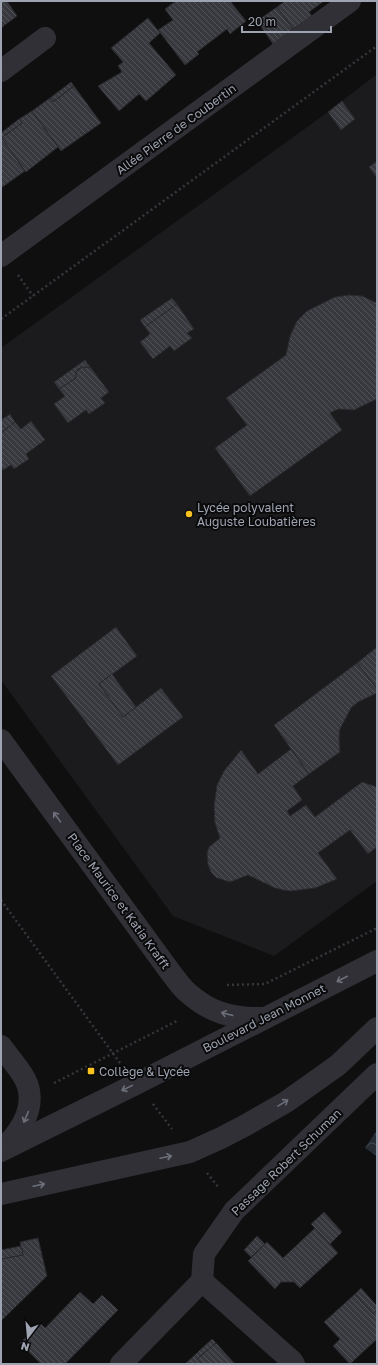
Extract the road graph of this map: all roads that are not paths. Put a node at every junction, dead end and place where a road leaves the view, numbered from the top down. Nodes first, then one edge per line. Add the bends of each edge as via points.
1 (350, 1) edge
2 (45, 38) dead end
3 (1, 71) edge
4 (1, 256) edge
5 (1, 740) edge
6 (377, 961) edge
7 (266, 1018) junction
8 (377, 1028) edge
9 (1, 1046) edge
10 (377, 1074) edge
11 (1, 1151) edge
12 (1, 1194) edge
13 (202, 1281) junction
14 (121, 1364) edge
15 (294, 1364) edge

1 - 4 street, Allée Pierre de Coubertin
2 - 3 street
7 -> 5 street, Place Maurice et Katia Krafft via 244,1018 224,1014 205,1006 187,992
6 -> 7 street, Boulevard Jean Monnet
7 -> 11 street, Boulevard Jean Monnet
12 -> 8 street via 190,1152 246,1126 286,1102 338,1065
9 -> 11 street via 25,1080 30,1095 28,1114 17,1135
10 - 13 street, Passage Robert Schuman via 234,1211 204,1254
13 - 14 street
13 - 15 street

